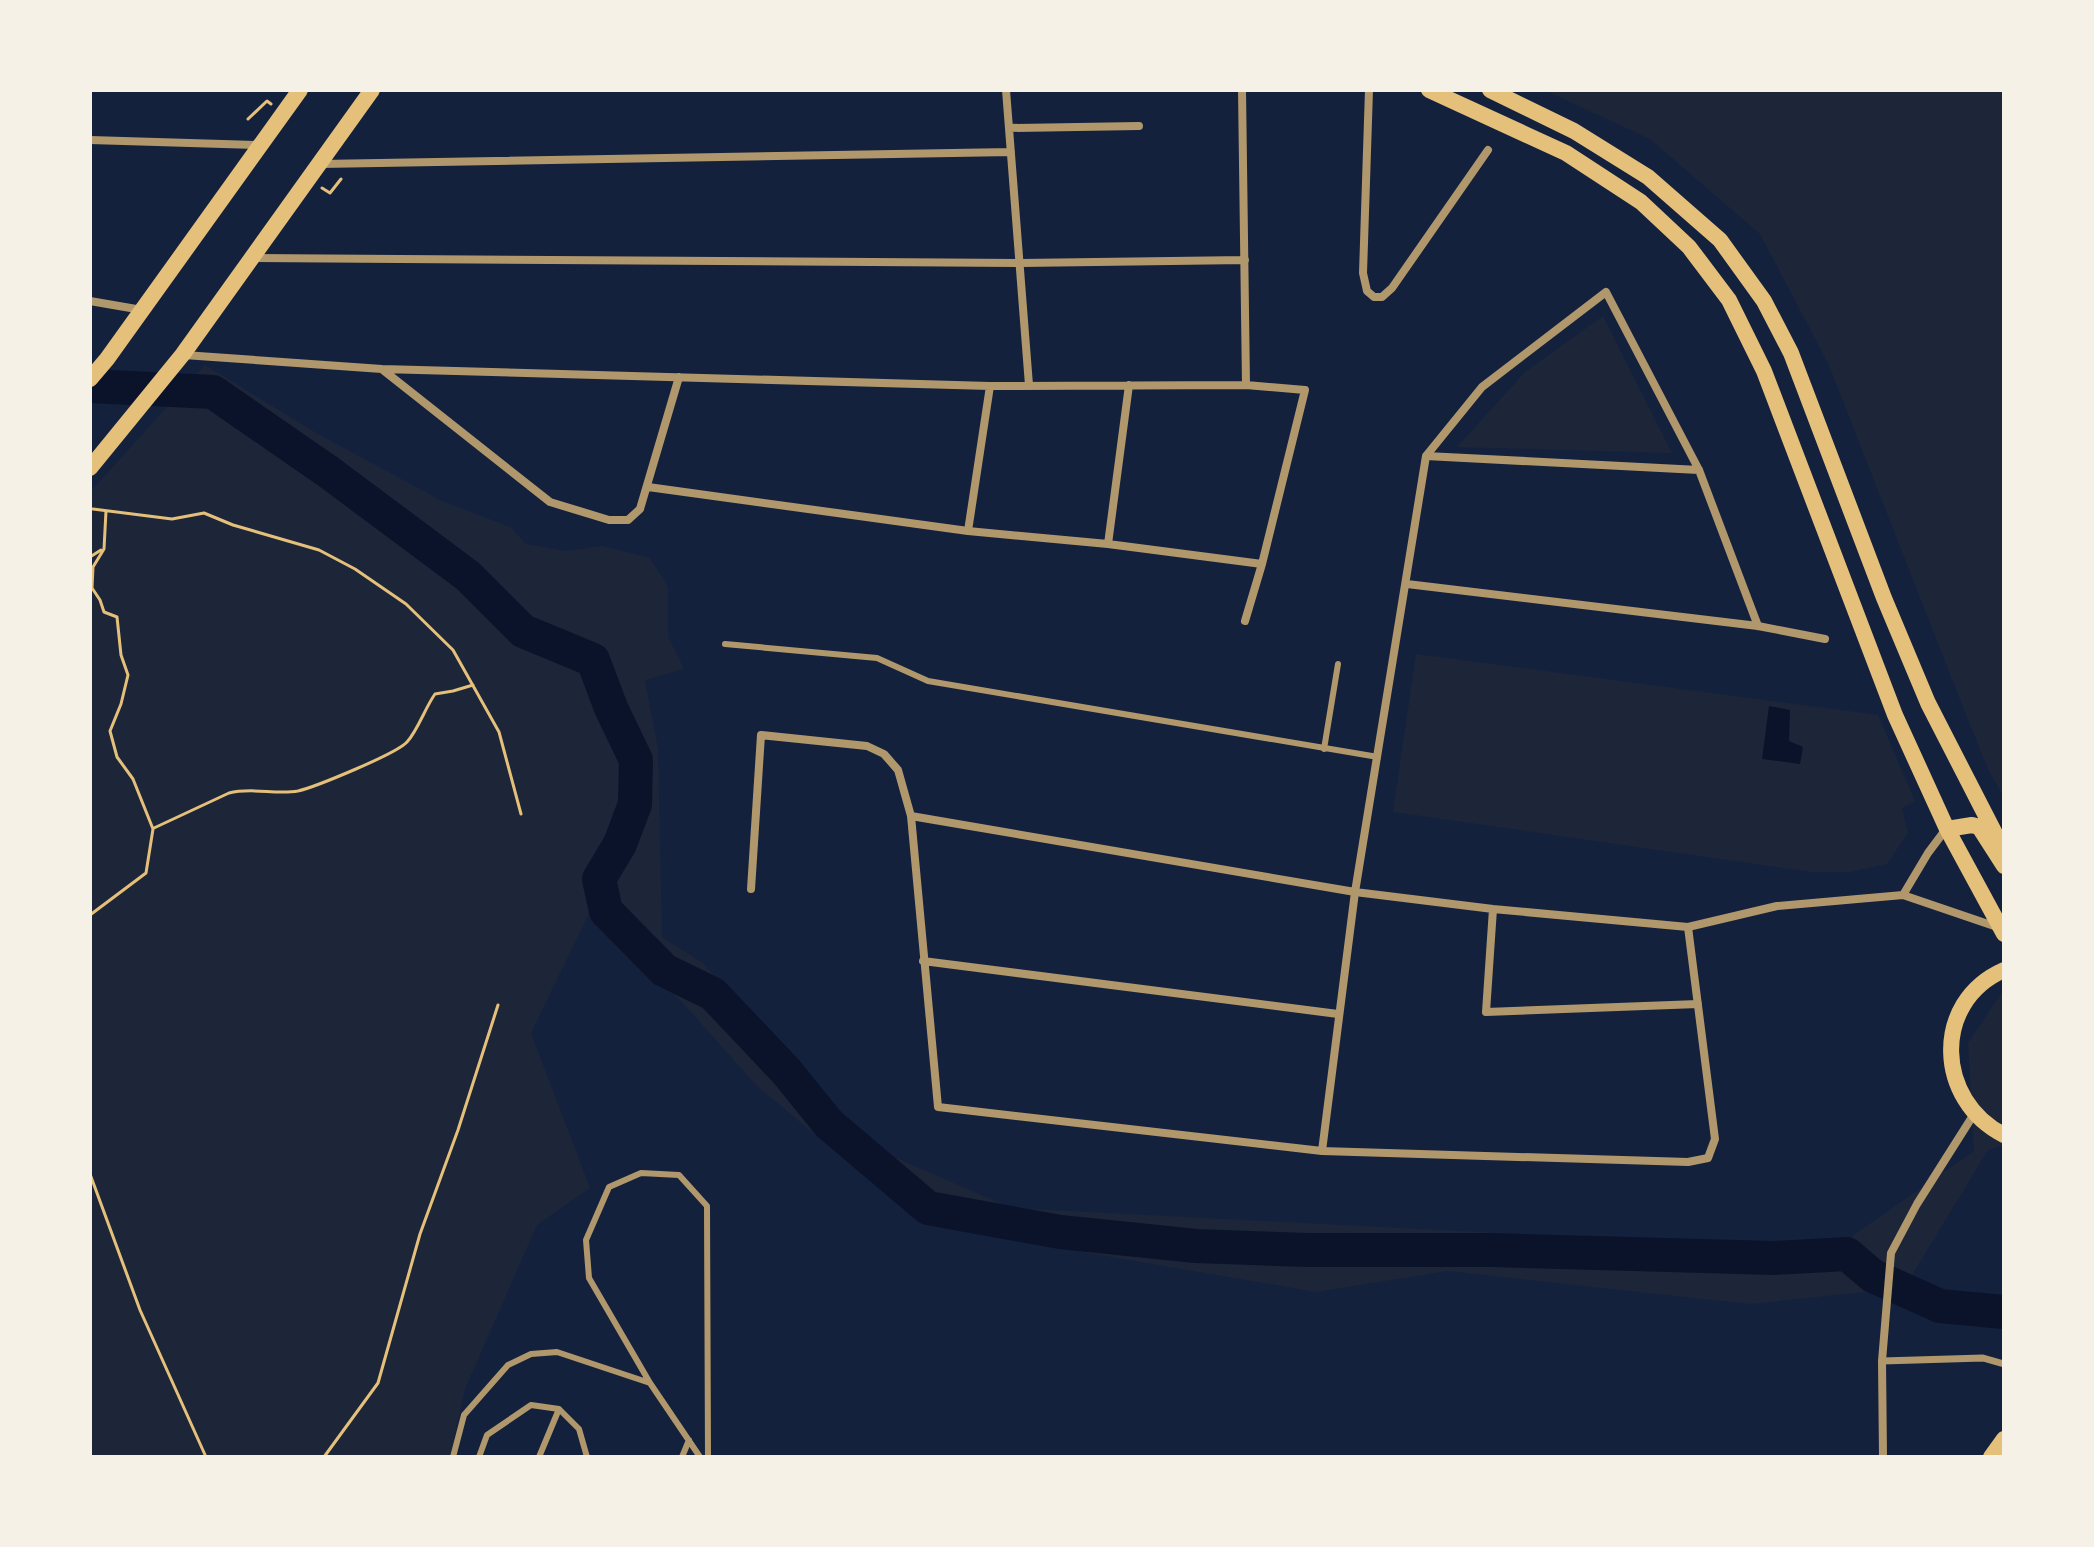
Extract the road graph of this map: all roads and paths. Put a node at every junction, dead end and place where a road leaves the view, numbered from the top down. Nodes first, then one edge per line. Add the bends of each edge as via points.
1 (300, 90) edge
2 (372, 90) edge
3 (1006, 90) edge
4 (1242, 90) edge
5 (1369, 90) edge
6 (1429, 90) edge
7 (1490, 90) edge
8 (267, 101) dead end
9 (248, 119) dead end
10 (1139, 126) dead end
11 (1009, 128) junction
12 (90, 140) edge
13 (261, 145) junction
14 (1488, 150) dead end
15 (1011, 152) junction
16 (319, 164) junction
17 (344, 176) dead end
18 (330, 193) dead end
19 (252, 258) junction
20 (1245, 260) junction
21 (1021, 263) junction
22 (90, 301) edge
23 (142, 310) junction
24 (183, 354) junction
25 (382, 369) junction
26 (679, 377) junction
27 (90, 379) edge
28 (1029, 385) junction
29 (1129, 385) junction
30 (1246, 385) junction
31 (990, 386) junction
32 (1426, 456) junction
33 (94, 464) edge
34 (1699, 470) junction
35 (648, 487) junction
36 (93, 509) dead end
37 (106, 511) junction
38 (968, 531) junction
39 (1108, 544) junction
40 (104, 549) junction
41 (90, 557) edge
42 (1262, 564) junction
43 (1407, 584) junction
44 (1245, 621) dead end
45 (1758, 626) junction
46 (1825, 639) dead end
47 (725, 644) dead end
48 (1338, 664) dead end
49 (473, 685) junction
50 (1324, 749) junction
51 (1378, 757) junction
52 (521, 814) dead end
53 (911, 816) junction
54 (153, 829) junction
55 (1947, 829) junction
56 (2004, 851) edge
57 (2004, 866) edge
58 (751, 889) dead end
59 (1355, 892) junction
60 (1903, 895) junction
61 (1493, 909) junction
62 (90, 915) edge
63 (1688, 927) junction
64 (2003, 931) edge
65 (923, 961) junction
66 (2004, 970) edge
67 (1698, 1004) junction
68 (498, 1005) dead end
69 (1338, 1014) junction
70 (1974, 1114) junction
71 (2004, 1135) edge
72 (1322, 1151) junction
73 (90, 1174) edge
74 (1882, 1361) junction
75 (2004, 1364) edge
76 (650, 1383) junction
77 (559, 1409) junction
78 (2004, 1439) edge
79 (689, 1440) junction
80 (206, 1457) edge
81 (324, 1457) edge
82 (453, 1457) edge
83 (479, 1457) edge
84 (539, 1457) edge
85 (587, 1457) edge
86 (682, 1457) edge
87 (700, 1457) edge
88 (708, 1457) edge
89 (1883, 1457) edge
90 (1991, 1457) edge

1 - 13 main road
2 - 16 main road
3 - 11 street
4 - 20 street
5 - 14 street via 1363,273 1374,297 1392,288
6 - 55 main road via 1566,153 1641,202 1689,247 1729,300 1764,371 1895,715
7 - 56 main road via 1574,131 1648,177 1720,240 1764,301 1791,353 1928,703
8 - 9 path
10 - 11 street
11 - 15 street
12 - 13 street
13 - 23 main road
15 - 16 street
15 - 21 street
16 - 19 main road
17 - 18 path
19 - 21 street
19 - 24 main road
20 - 21 street
20 - 30 street
21 - 28 street
22 - 23 street
23 - 27 main road
24 - 25 street
24 - 33 main road
25 - 26 street
25 - 35 street via 550,502 609,520 628,520 640,509
26 - 31 street
26 - 35 street
28 - 29 street
28 - 31 street
29 - 30 street
29 - 39 street
30 - 42 street via 1305,390
31 - 38 street
32 - 34 street
32 - 34 street via 1482,387 1606,292
32 - 43 street
34 - 45 street
35 - 38 street
36 - 37 path
37 - 40 path
37 - 49 path via 172,519 204,513 319,550 406,604 453,650
38 - 39 street
39 - 42 street
40 - 41 path
40 - 54 path via 93,567 92,588 104,612 117,617 128,675 110,731 117,757 133,779
42 - 44 street
43 - 45 street
43 - 51 street
45 - 46 street
47 - 50 lane via 877,658 928,681
48 - 50 lane
49 - 52 path via 499,732
49 - 54 path via 435,694 408,741 372,762 297,791 229,793
50 - 51 lane
51 - 59 street
53 - 58 street via 898,770 884,754 867,746 761,735
53 - 59 street
53 - 65 street
54 - 62 path via 146,873
55 - 57 main road via 1979,827
55 - 60 street
55 - 64 main road
59 - 61 street
59 - 69 street
60 - 63 street via 1777,906
60 - 64 street
61 - 63 street
61 - 67 street via 1486,1012
63 - 67 street
65 - 69 street
65 - 72 street via 938,1107
66 - 70 main road via 1968,997 1954,1026 1950,1057 1957,1088
67 - 72 street via 1715,1139 1708,1158 1688,1162
68 - 81 path via 420,1234 378,1383
69 - 72 street
70 - 71 main road
70 - 74 street via 1891,1253
73 - 80 path via 140,1310
74 - 75 street via 1983,1358
74 - 89 street
76 - 79 lane
76 - 82 lane via 557,1352 531,1354 508,1365 464,1415
76 - 88 lane via 589,1278 586,1240 609,1187 641,1173 679,1175 707,1206
77 - 83 lane via 531,1405 487,1435
77 - 84 lane
77 - 85 lane via 579,1429
78 - 90 main road
79 - 86 lane
79 - 87 lane

